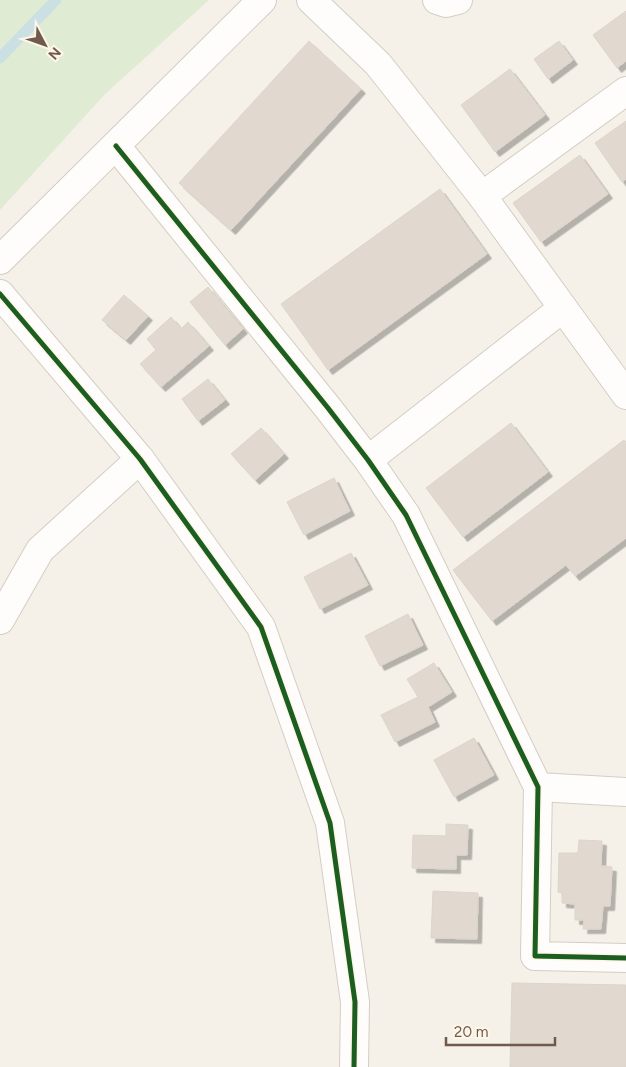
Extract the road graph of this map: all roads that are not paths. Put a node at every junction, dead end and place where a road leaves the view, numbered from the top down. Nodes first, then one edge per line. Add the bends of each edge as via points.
1 (262, 0) edge
2 (311, 0) edge
3 (437, 0) edge
4 (458, 0) edge
5 (626, 91) edge
6 (116, 146) junction
7 (482, 196) junction
8 (0, 260) edge
9 (0, 294) edge
10 (563, 308) junction
11 (626, 395) edge
12 (140, 459) junction
13 (368, 460) junction
14 (0, 620) edge
15 (538, 787) junction
16 (626, 792) edge
17 (626, 958) edge
18 (354, 1067) edge

1 - 6 street
2 - 7 street via 378,64
3 - 4 street via 446,3
5 - 7 street
6 - 8 street
6 - 13 street
7 - 10 street
9 - 12 street
10 - 11 street
10 - 13 street
12 - 14 street via 40,550
12 - 18 street via 262,627 330,823 355,1002
13 - 15 street via 406,514
15 - 16 street
15 - 17 street via 535,956

